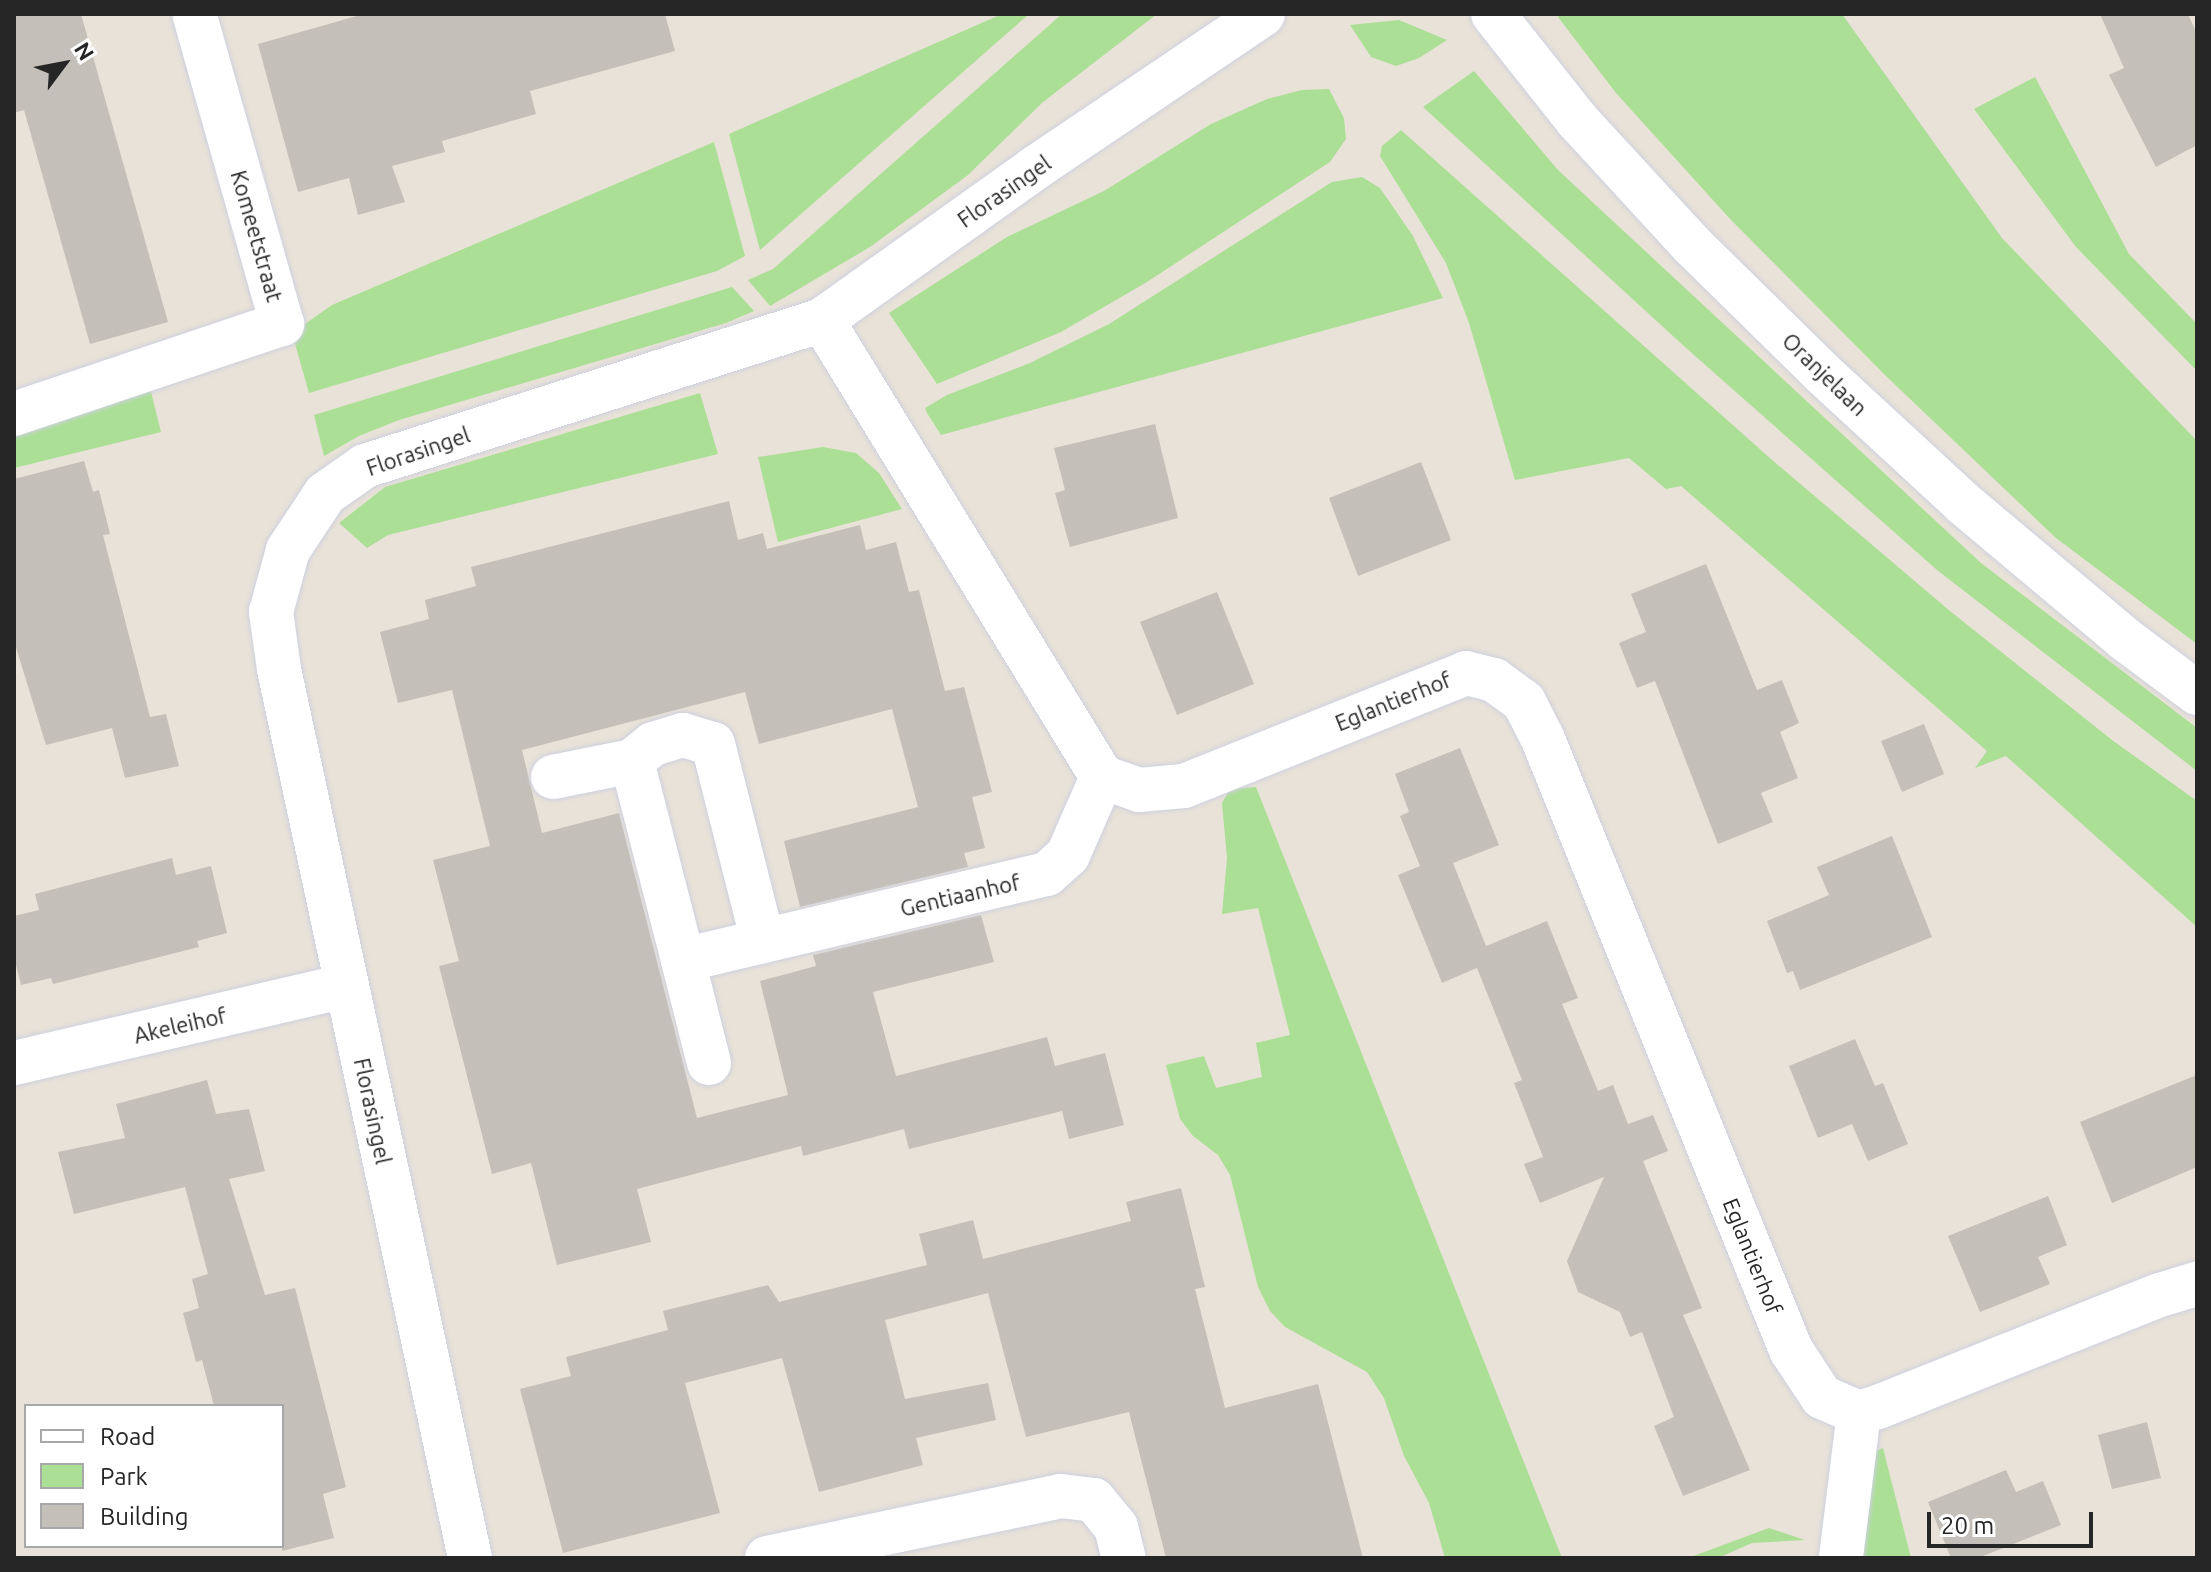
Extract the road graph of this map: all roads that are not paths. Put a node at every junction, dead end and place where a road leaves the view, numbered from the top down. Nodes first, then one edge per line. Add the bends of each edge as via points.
1 (194, 14) edge
2 (1263, 14) edge
3 (1493, 14) edge
4 (822, 320) junction
5 (14, 414) edge
6 (2197, 693) edge
7 (632, 761) junction
8 (553, 777) dead end
9 (1102, 777) junction
10 (763, 941) junction
11 (683, 960) junction
12 (346, 986) junction
13 (14, 1063) edge
14 (709, 1063) dead end
15 (2197, 1284) edge
16 (1859, 1413) junction
17 (1841, 1557) edge
18 (470, 1558) edge
19 (767, 1558) edge
20 (1124, 1558) edge

1 - 5 street, Komeetstraat via 282,324
2 - 4 street, Florasingel
3 - 6 street, Oranjelaan via 1577,120 1692,245 1820,371 1964,504
4 - 9 street
4 - 12 street, Florasingel via 365,466 325,494 288,550 271,612
7 - 8 street
7 - 10 street via 653,744 683,735 713,744
7 - 11 street
9 - 10 street, Gentiaanhof via 1068,855 1047,874
9 - 16 street, Eglantierhof via 1139,790 1184,786 1466,673 1494,680 1524,702 1791,1350 1822,1397
10 - 11 street, Gentiaanhof
11 - 14 street
12 - 13 street, Akeleihof
12 - 18 street, Florasingel
15 - 16 street
16 - 17 street
19 - 20 street via 1061,1496 1094,1500 1116,1527

